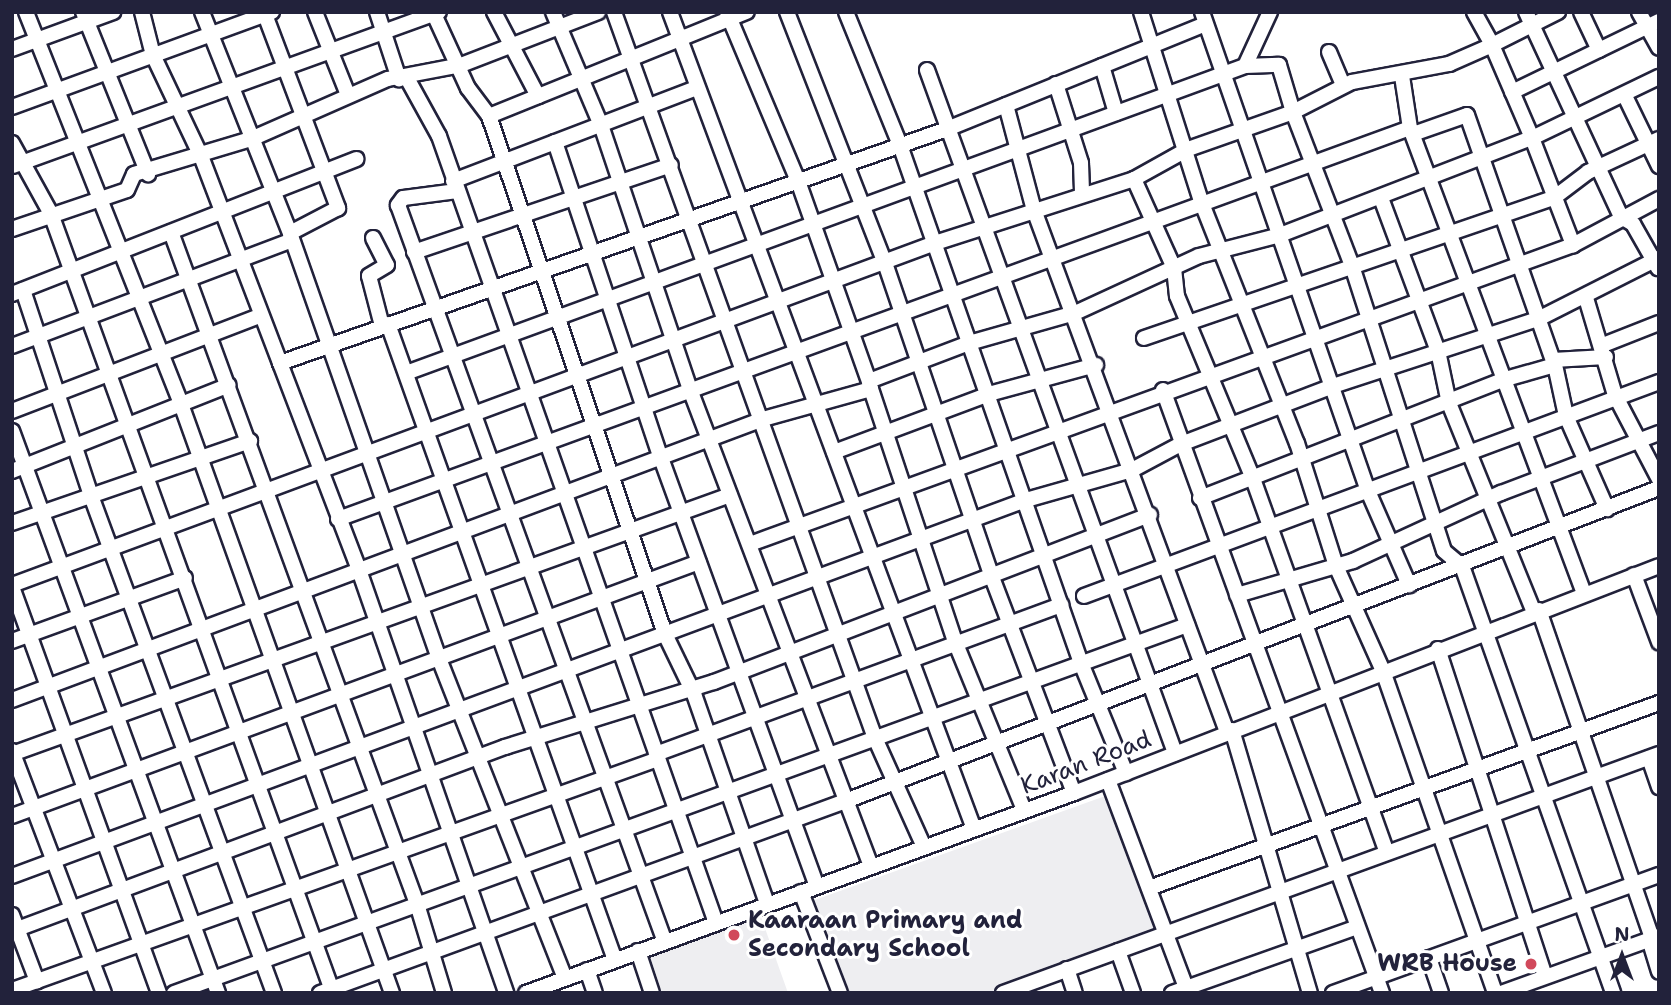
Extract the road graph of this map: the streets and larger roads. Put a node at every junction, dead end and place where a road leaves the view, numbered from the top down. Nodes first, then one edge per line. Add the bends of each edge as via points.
1 (26, 12) edge
2 (113, 12) edge
3 (142, 12) edge
4 (202, 12) edge
5 (315, 12) edge
6 (377, 12) edge
7 (494, 12) edge
8 (553, 12) edge
9 (598, 12) edge
10 (614, 12) edge
11 (670, 12) edge
12 (747, 12) edge
13 (787, 12) edge
14 (846, 12) edge
15 (1141, 12) edge
16 (1270, 12) edge
17 (1474, 12) edge
18 (1558, 12) edge
19 (1581, 12) edge
20 (1639, 12) edge
21 (267, 13) edge
22 (436, 13) edge
23 (729, 16) edge
24 (85, 17) edge
25 (1203, 18) edge
26 (1529, 19) edge
27 (1653, 24) edge
28 (561, 28) junction
29 (386, 32) junction
30 (210, 35) junction
31 (680, 39) junction
32 (37, 41) junction
33 (1492, 45) junction
34 (1153, 46) junction
35 (1659, 48) edge
36 (12, 49) edge
37 (509, 49) junction
38 (1599, 50) junction
39 (331, 51) junction
40 (1329, 52) dead end
41 (153, 55) junction
42 (629, 60) junction
43 (284, 64) junction
44 (461, 65) junction
45 (1102, 66) junction
46 (1245, 66) junction
47 (1556, 68) junction
48 (927, 70) dead end
49 (108, 73) junction
50 (1224, 74) junction
51 (1402, 76) junction
52 (1659, 77) edge
53 (583, 78) junction
54 (403, 79) junction
55 (1056, 85) junction
56 (1343, 85) junction
57 (230, 86) junction
58 (697, 88) junction
59 (56, 91) junction
60 (1512, 92) junction
61 (1172, 93) junction
62 (348, 96) junction
63 (538, 96) junction
64 (1625, 96) junction
65 (176, 104) junction
66 (1006, 105) junction
67 (649, 106) junction
68 (12, 107) edge
69 (1293, 112) junction
70 (1116, 113) junction
71 (303, 115) junction
72 (489, 116) junction
73 (1576, 117) junction
74 (125, 123) junction
75 (601, 125) junction
76 (947, 129) junction
77 (1244, 129) junction
78 (1067, 131) junction
79 (1411, 131) junction
80 (1532, 138) junction
81 (251, 139) junction
82 (76, 142) junction
83 (555, 142) junction
84 (1652, 142) edge
85 (12, 143) edge
86 (900, 145) junction
87 (1020, 148) junction
88 (1188, 149) junction
89 (201, 156) junction
90 (357, 159) dead end
91 (1481, 160) junction
92 (503, 162) junction
93 (17, 164) edge
94 (847, 164) junction
95 (671, 165) junction
96 (1312, 165) junction
97 (1601, 165) junction
98 (1659, 166) edge
99 (960, 170) junction
100 (324, 171) junction
101 (148, 174) junction
102 (1134, 179) junction
103 (1433, 180) junction
104 (798, 181) junction
105 (620, 182) junction
106 (1261, 182) junction
107 (455, 186) junction
108 (915, 187) junction
109 (272, 192) junction
110 (1083, 192) junction
111 (1556, 197) junction
112 (1381, 198) junction
113 (102, 199) junction
114 (1659, 199) edge
115 (573, 200) junction
116 (742, 201) junction
117 (1201, 201) junction
118 (864, 205) junction
119 (1034, 210) junction
120 (221, 211) junction
121 (1502, 211) junction
122 (51, 214) junction
123 (1332, 215) junction
124 (521, 217) junction
125 (1621, 217) junction
126 (691, 218) junction
127 (1154, 218) junction
128 (811, 225) junction
129 (12, 229) edge
130 (985, 230) junction
131 (171, 232) junction
132 (1448, 232) junction
133 (468, 233) junction
134 (1280, 235) junction
135 (641, 236) junction
136 (291, 237) junction
137 (373, 238) dead end
138 (934, 243) junction
139 (759, 244) junction
140 (1573, 245) junction
141 (123, 249) junction
142 (1399, 249) junction
143 (596, 251) junction
144 (414, 252) junction
145 (1221, 255) junction
146 (706, 263) junction
147 (886, 263) junction
148 (1053, 263) junction
149 (1657, 263) edge
150 (238, 264) junction
151 (1518, 264) junction
152 (1352, 266) junction
153 (1174, 268) junction
154 (71, 270) junction
155 (539, 271) junction
156 (1006, 280) junction
157 (656, 281) junction
158 (833, 282) junction
159 (190, 284) junction
160 (1468, 284) junction
161 (1297, 288) junction
162 (488, 289) junction
163 (18, 292) edge
164 (611, 298) junction
165 (1586, 298) junction
166 (954, 299) junction
167 (1417, 299) junction
168 (143, 301) junction
169 (780, 303) junction
170 (434, 308) junction
171 (1243, 309) junction
172 (1075, 313) junction
173 (259, 316) junction
174 (559, 317) junction
175 (902, 317) junction
176 (1538, 319) junction
177 (89, 320) junction
178 (1189, 321) junction
179 (726, 322) junction
180 (1369, 323) junction
181 (1659, 323) edge
182 (385, 325) junction
183 (1023, 329) junction
184 (1486, 334) junction
185 (40, 335) junction
186 (853, 335) junction
187 (505, 336) junction
188 (209, 337) junction
189 (1314, 337) junction
190 (1144, 338) dead end
191 (674, 341) junction
192 (969, 343) junction
193 (327, 345) junction
194 (12, 346) edge
195 (1438, 351) junction
196 (1604, 351) junction
197 (800, 354) junction
198 (629, 355) junction
199 (162, 356) junction
200 (452, 356) junction
201 (1263, 357) junction
202 (919, 362) junction
203 (280, 363) junction
204 (1554, 363) junction
205 (1096, 365) junction
206 (1385, 368) junction
207 (406, 373) junction
208 (746, 373) junction
209 (1211, 373) junction
210 (575, 374) junction
211 (110, 375) junction
212 (1502, 380) junction
213 (1040, 382) junction
214 (1659, 382) edge
215 (229, 385) junction
216 (870, 385) junction
217 (1334, 386) junction
218 (1163, 390) junction
219 (525, 392) junction
220 (691, 393) junction
221 (56, 394) junction
222 (989, 394) junction
223 (1615, 395) junction
224 (1449, 403) junction
225 (181, 404) junction
226 (818, 405) junction
227 (1283, 406) junction
228 (645, 409) junction
229 (12, 411) edge
230 (472, 412) junction
231 (935, 414) junction
232 (1113, 414) junction
233 (1566, 416) junction
234 (763, 419) junction
235 (1405, 420) junction
236 (128, 425) junction
237 (1231, 425) junction
238 (594, 427) junction
239 (426, 430) junction
240 (12, 431) edge
241 (1058, 431) junction
242 (1659, 433) edge
243 (887, 434) junction
244 (1521, 434) junction
245 (711, 440) junction
246 (250, 441) junction
247 (1351, 441) junction
248 (1640, 443) junction
249 (1181, 444) junction
250 (545, 445) junction
251 (74, 446) junction
252 (1007, 447) junction
253 (367, 450) junction
254 (834, 452) junction
255 (1470, 453) junction
256 (1299, 457) junction
257 (199, 458) junction
258 (661, 458) junction
259 (1585, 460) junction
260 (491, 464) junction
261 (954, 468) junction
262 (19, 469) edge
263 (319, 470) junction
264 (1132, 470) junction
265 (1422, 471) junction
266 (146, 473) junction
267 (1252, 476) junction
268 (612, 477) junction
269 (1659, 479) edge
270 (444, 481) junction
271 (1541, 481) junction
272 (1078, 487) junction
273 (1659, 488) edge
274 (267, 489) junction
275 (906, 491) junction
276 (1368, 491) junction
277 (90, 493) junction
278 (562, 495) junction
279 (730, 495) junction
280 (1200, 498) junction
281 (1026, 500) junction
282 (1489, 500) junction
283 (386, 501) junction
284 (855, 506) junction
285 (216, 508) junction
286 (1606, 509) junction
287 (1316, 510) junction
288 (41, 512) junction
289 (681, 512) junction
290 (509, 514) junction
291 (1150, 515) junction
292 (338, 519) junction
293 (976, 521) junction
294 (12, 523) edge
295 (1440, 526) junction
296 (166, 527) junction
297 (1270, 527) junction
298 (802, 528) junction
299 (1557, 528) junction
300 (629, 529) junction
301 (462, 532) junction
302 (1094, 534) junction
303 (922, 540) junction
304 (750, 544) junction
305 (1393, 545) junction
306 (581, 547) junction
307 (1218, 547) junction
308 (110, 548) junction
309 (1506, 548) junction
310 (406, 553) junction
311 (1044, 554) junction
312 (874, 557) junction
313 (699, 562) junction
314 (528, 565) junction
315 (62, 566) junction
316 (1167, 566) junction
317 (1336, 566) junction
318 (1462, 566) junction
319 (1659, 566) edge
320 (359, 570) junction
321 (989, 572) junction
322 (1634, 575) junction
323 (819, 577) junction
324 (1286, 577) junction
325 (184, 578) junction
326 (480, 582) junction
327 (648, 584) junction
328 (1115, 585) junction
329 (1409, 585) junction
330 (12, 586) edge
331 (301, 592) junction
332 (938, 593) junction
333 (1584, 594) junction
334 (771, 595) junction
335 (1237, 595) junction
336 (1084, 596) dead end
337 (129, 598) junction
338 (600, 599) junction
339 (422, 603) junction
340 (1358, 604) junction
341 (1061, 605) junction
342 (256, 609) junction
343 (1537, 611) junction
344 (717, 614) junction
345 (892, 615) junction
346 (80, 616) junction
347 (547, 618) junction
348 (376, 620) junction
349 (1012, 623) junction
350 (1187, 625) junction
351 (1304, 625) junction
352 (203, 629) junction
353 (838, 630) junction
354 (1485, 630) junction
355 (665, 634) junction
356 (29, 635) junction
357 (499, 635) junction
358 (12, 641) edge
359 (319, 641) junction
360 (1659, 642) edge
361 (956, 644) junction
362 (1135, 644) junction
363 (1253, 645) junction
364 (618, 649) junction
365 (1438, 649) junction
366 (148, 650) junction
367 (786, 650) junction
368 (439, 657) junction
369 (270, 659) junction
370 (907, 662) junction
371 (1081, 663) junction
372 (1203, 664) junction
373 (99, 668) junction
374 (566, 670) junction
375 (738, 671) junction
376 (1383, 671) junction
377 (395, 673) junction
378 (220, 677) junction
379 (856, 681) junction
380 (1031, 681) junction
381 (1151, 684) junction
382 (687, 686) junction
383 (47, 687) junction
384 (518, 687) junction
385 (1331, 691) junction
386 (339, 695) junction
387 (166, 697) junction
388 (807, 699) junction
389 (981, 699) junction
390 (12, 700) edge
391 (1659, 703) edge
392 (1098, 704) junction
393 (638, 705) junction
394 (464, 708) junction
395 (289, 712) junction
396 (1279, 712) junction
397 (116, 715) junction
398 (932, 717) junction
399 (755, 718) junction
400 (584, 721) junction
401 (1048, 722) junction
402 (415, 729) junction
403 (239, 730) junction
404 (1230, 731) junction
405 (1581, 731) junction
406 (65, 735) junction
407 (704, 737) junction
408 (875, 738) junction
409 (536, 740) junction
410 (996, 742) junction
411 (357, 747) junction
412 (185, 750) junction
413 (1528, 750) junction
414 (13, 753) edge
415 (1175, 753) junction
416 (825, 756) junction
417 (1654, 756) edge
418 (657, 757) junction
419 (481, 759) junction
420 (947, 761) junction
421 (310, 766) junction
422 (136, 768) junction
423 (1474, 770) junction
424 (1125, 773) junction
425 (776, 774) junction
426 (1596, 777) junction
427 (605, 778) junction
428 (430, 779) junction
429 (1108, 780) junction
430 (894, 783) junction
431 (259, 786) junction
432 (1659, 787) edge
433 (86, 788) junction
434 (1424, 788) junction
435 (725, 793) junction
436 (1074, 793) junction
437 (556, 796) junction
438 (1544, 796) junction
439 (377, 798) junction
440 (843, 802) junction
441 (205, 803) junction
442 (1371, 807) junction
443 (35, 808) junction
444 (676, 810) junction
445 (1024, 810) junction
446 (502, 815) junction
447 (12, 816) edge
448 (327, 816) junction
449 (1490, 816) junction
450 (793, 821) junction
451 (155, 822) junction
452 (1320, 826) junction
453 (624, 829) junction
454 (974, 829) junction
455 (450, 832) junction
456 (1440, 834) junction
457 (276, 836) junction
458 (743, 839) junction
459 (106, 840) junction
460 (575, 847) junction
461 (924, 847) junction
462 (1263, 847) junction
463 (397, 852) junction
464 (1387, 853) junction
465 (224, 855) junction
466 (693, 858) junction
467 (55, 860) junction
468 (871, 866) junction
469 (521, 867) junction
470 (347, 871) junction
471 (1337, 871) junction
472 (175, 874) junction
473 (1659, 875) edge
474 (12, 876) edge
475 (641, 877) junction
476 (1633, 884) junction
477 (467, 886) junction
478 (817, 886) junction
479 (1149, 888) junction
480 (295, 889) junction
481 (126, 892) junction
482 (801, 892) junction
483 (1277, 893) junction
484 (592, 896) junction
485 (1582, 903) junction
486 (417, 904) junction
487 (767, 904) junction
488 (243, 907) junction
489 (73, 911) junction
490 (12, 915) edge
491 (540, 915) junction
492 (368, 922) junction
493 (716, 923) junction
494 (1526, 923) junction
495 (193, 925) junction
496 (1357, 927) junction
497 (15, 930) edge
498 (1166, 933) junction
499 (486, 935) junction
500 (1653, 938) edge
501 (1477, 941) junction
502 (314, 942) junction
503 (665, 942) junction
504 (142, 943) junction
505 (1295, 949) junction
506 (638, 951) junction
507 (1118, 951) junction
508 (432, 953) junction
509 (1601, 956) junction
510 (1429, 958) junction
511 (615, 960) junction
512 (93, 961) junction
513 (262, 961) junction
514 (1067, 969) junction
515 (384, 970) junction
516 (587, 970) junction
517 (1659, 972) edge
518 (1545, 976) junction
519 (1376, 977) junction
520 (565, 978) junction
521 (37, 981) junction
522 (216, 986) edge
523 (12, 990) edge
524 (1187, 990) edge
525 (328, 991) edge
526 (1011, 991) edge
527 (532, 992) edge
528 (104, 993) edge
529 (159, 993) edge
530 (174, 993) edge
531 (274, 993) edge
532 (392, 993) edge
533 (444, 993) edge
534 (506, 993) edge
535 (595, 993) edge
536 (652, 993) edge
537 (840, 993) edge
538 (1075, 993) edge
539 (1133, 993) edge
540 (1171, 993) edge
541 (1310, 993) edge
542 (1333, 993) edge
543 (1382, 993) edge
544 (1441, 993) edge
545 (1495, 993) edge
546 (1501, 993) edge
547 (1613, 993) edge

1 - 32 street
2 - 24 street
3 - 41 street
4 - 30 street
5 - 39 street
6 - 29 street
7 - 37 street
8 - 28 street
9 - 28 street
10 - 42 street
11 - 31 street
12 - 23 street
13 - 94 street
14 - 86 street
15 - 34 street
16 - 46 street
17 - 33 street
18 - 26 street
19 - 38 street
20 - 27 street
21 - 30 street
21 - 43 street
22 - 29 street
22 - 44 street
23 - 31 street
23 - 104 street
24 - 32 street
24 - 49 street
25 - 34 street
25 - 50 street
26 - 33 street
26 - 47 street
27 - 35 street
27 - 38 street
28 - 37 street
28 - 53 street
29 - 39 street
29 - 54 street
30 - 41 street
30 - 57 street
31 - 42 street
31 - 58 street
32 - 36 street
32 - 59 street
33 - 51 street
33 - 60 street
34 - 45 street
34 - 61 street
37 - 44 street
37 - 63 street
38 - 47 street
39 - 43 street
39 - 62 street
40 - 56 street
41 - 49 street
41 - 65 street
42 - 53 street
42 - 67 street
43 - 57 street
43 - 71 street
44 - 54 street
44 - 72 street via 468,88
45 - 55 street
45 - 70 street
46 - 50 street
46 - 69 street via 1279,65
47 - 60 street
47 - 73 street
48 - 76 street
49 - 59 street
49 - 74 street
50 - 61 street
50 - 77 street
51 - 56 street
51 - 79 street
52 - 64 street
53 - 63 street
53 - 75 street
54 - 62 street
54 - 107 street via 439,136
55 - 66 street
55 - 78 street
56 - 69 street
57 - 65 street
57 - 81 street
58 - 67 street
58 - 116 street
59 - 68 street
59 - 82 street
60 - 80 street
61 - 70 street
61 - 88 street
62 - 71 street
63 - 72 street
64 - 73 street
64 - 84 street
65 - 74 street
65 - 89 street
66 - 76 street
66 - 87 street
67 - 75 street
67 - 95 street
69 - 77 street
69 - 96 street
70 - 78 street
71 - 81 street
71 - 100 street
72 - 92 street
73 - 80 street
73 - 97 street
74 - 82 street
74 - 101 street
75 - 83 street
75 - 105 street
76 - 86 street
76 - 99 street
77 - 88 street
77 - 106 street
78 - 87 street
78 - 110 street via 1081,163
79 - 91 street via 1467,115
79 - 96 street
79 - 103 street
80 - 91 street
80 - 111 street
81 - 89 street
81 - 109 street
82 - 93 street
82 - 113 street
83 - 92 street
83 - 115 street
84 - 97 street
84 - 98 street
85 - 93 street
86 - 94 street
86 - 108 street
87 - 99 street
87 - 119 street
88 - 102 street
88 - 117 street
89 - 101 street
89 - 120 street
90 - 100 street
91 - 103 street
91 - 121 street
92 - 107 street
92 - 124 street
93 - 122 street
94 - 104 street
94 - 118 street
95 - 105 street
95 - 126 street
96 - 106 street
96 - 123 street
97 - 111 street
97 - 125 street
99 - 108 street
99 - 130 street
100 - 109 street
100 - 136 street via 338,208
101 - 113 street via 134,174 127,190
102 - 110 street
102 - 127 street
103 - 112 street
103 - 132 street
104 - 116 street
104 - 128 street
105 - 115 street
105 - 135 street
106 - 117 street
106 - 134 street
107 - 133 street
107 - 144 street via 399,200
108 - 118 street
108 - 138 street
109 - 120 street
109 - 136 street
110 - 119 street
111 - 121 street
111 - 140 street
112 - 123 street
112 - 142 street
113 - 122 street
113 - 141 street
114 - 125 street
115 - 124 street
115 - 143 street
116 - 126 street
116 - 139 street
117 - 127 street
117 - 145 street
118 - 128 street
118 - 147 street
119 - 130 street
119 - 148 street
120 - 131 street
120 - 150 street
121 - 132 street
121 - 151 street
122 - 129 street
122 - 154 street
123 - 134 street
123 - 152 street
124 - 133 street
124 - 155 street
125 - 140 street
125 - 149 street via 1633,224
126 - 135 street
126 - 146 street
127 - 148 street
127 - 153 street
128 - 139 street
128 - 158 street
130 - 138 street
130 - 156 street
131 - 141 street
131 - 159 street
132 - 142 street
132 - 160 street
133 - 144 street
133 - 162 street
134 - 145 street
134 - 161 street
135 - 143 street
135 - 157 street
136 - 150 street
136 - 193 street
137 - 182 street via 387,265 369,276
138 - 147 street
138 - 166 street
139 - 146 street
139 - 169 street
140 - 151 street
141 - 154 street
141 - 168 street
142 - 152 street
142 - 167 street
143 - 155 street
143 - 164 street
144 - 170 street
145 - 153 street
145 - 171 street
146 - 157 street
146 - 179 street
147 - 158 street
147 - 175 street
148 - 156 street
148 - 172 street
149 - 165 street
150 - 159 street
150 - 173 street
151 - 160 street
151 - 176 street
152 - 161 street
152 - 180 street
153 - 172 street
153 - 178 street
154 - 163 street
154 - 177 street
155 - 162 street
155 - 174 street
156 - 166 street
156 - 183 street
157 - 164 street
157 - 191 street
158 - 169 street
158 - 186 street
159 - 168 street
159 - 188 street
160 - 167 street
160 - 184 street
161 - 171 street
161 - 189 street
162 - 170 street
162 - 187 street
163 - 185 street
164 - 174 street
164 - 198 street
165 - 176 street
165 - 196 street
166 - 175 street
166 - 192 street
167 - 180 street
167 - 195 street
168 - 177 street
168 - 199 street
169 - 179 street
169 - 197 street
170 - 182 street
170 - 200 street
171 - 178 street
171 - 201 street
172 - 183 street
172 - 205 street
173 - 188 street
173 - 203 street
174 - 187 street
174 - 210 street
175 - 186 street
175 - 202 street
176 - 184 street
176 - 204 street
177 - 185 street
177 - 211 street
178 - 190 street
178 - 209 street
179 - 191 street
179 - 208 street
180 - 189 street
180 - 206 street
181 - 196 street
182 - 193 street
182 - 207 street
183 - 192 street
183 - 213 street
184 - 195 street
184 - 212 street
185 - 194 street
185 - 221 street
186 - 197 street
186 - 216 street
187 - 200 street
187 - 219 street
188 - 199 street
188 - 215 street
189 - 201 street
189 - 217 street
191 - 198 street
191 - 220 street
192 - 202 street
192 - 222 street
193 - 203 street
193 - 253 street
195 - 206 street
195 - 224 street
196 - 204 street
196 - 223 street
197 - 208 street
197 - 226 street
198 - 210 street
198 - 228 street
199 - 211 street
199 - 225 street
200 - 207 street
200 - 230 street
201 - 209 street
201 - 227 street
202 - 216 street
202 - 231 street
203 - 263 street
204 - 212 street
204 - 233 street
205 - 213 street
205 - 232 street
206 - 217 street
206 - 235 street
207 - 239 street
208 - 220 street
208 - 234 street
209 - 218 street
209 - 237 street
210 - 219 street
210 - 238 street
211 - 221 street
211 - 236 street
212 - 224 street
212 - 244 street
213 - 222 street
213 - 241 street
214 - 223 street
215 - 225 street
215 - 246 street
216 - 226 street
216 - 243 street
217 - 227 street
217 - 247 street
218 - 232 street
218 - 249 street
219 - 230 street
219 - 250 street
220 - 228 street
220 - 245 street
221 - 229 street
221 - 251 street
222 - 231 street
222 - 252 street
223 - 233 street
223 - 248 street
224 - 235 street
224 - 255 street
225 - 236 street
225 - 257 street
226 - 234 street
226 - 254 street
227 - 237 street
227 - 256 street
228 - 238 street
228 - 258 street
230 - 239 street
230 - 260 street
231 - 243 street
231 - 261 street
232 - 241 street
232 - 264 street
233 - 244 street
233 - 259 street
234 - 245 street
234 - 298 street
235 - 247 street
235 - 265 street
236 - 251 street
236 - 266 street
237 - 249 street
237 - 267 street
238 - 250 street
238 - 268 street
239 - 253 street
239 - 270 street
240 - 262 street
241 - 252 street
241 - 272 street
242 - 248 street
243 - 254 street
243 - 275 street
244 - 255 street
244 - 271 street
245 - 258 street
245 - 279 street
246 - 257 street
246 - 274 street
247 - 256 street
247 - 276 street
248 - 259 street
248 - 269 street
249 - 264 street
249 - 280 street
250 - 260 street
250 - 278 street
251 - 262 street
251 - 277 street
252 - 261 street
252 - 281 street
253 - 263 street
253 - 283 street
254 - 284 street
255 - 265 street
255 - 282 street
256 - 267 street
256 - 287 street
257 - 266 street
257 - 285 street
258 - 268 street
258 - 289 street
259 - 271 street
259 - 286 street
260 - 270 street
260 - 290 street
261 - 275 street
261 - 293 street
262 - 288 street
263 - 274 street
263 - 292 street
264 - 272 street
264 - 291 street
265 - 276 street
265 - 295 street
266 - 277 street
266 - 296 street
267 - 280 street
267 - 297 street
268 - 278 street
268 - 300 street
270 - 283 street
270 - 301 street
271 - 282 street
271 - 299 street
272 - 281 street
272 - 302 street
273 - 286 street
274 - 285 street
274 - 331 street
275 - 284 street
275 - 303 street
276 - 287 street
276 - 305 street
277 - 288 street
277 - 308 street
278 - 290 street
278 - 306 street
279 - 289 street
279 - 304 street
280 - 307 street
281 - 293 street
281 - 311 street
282 - 295 street
282 - 309 street
283 - 292 street
283 - 310 street
284 - 298 street
284 - 312 street
285 - 296 street
285 - 342 street
286 - 299 street
287 - 297 street
287 - 317 street
288 - 294 street
288 - 315 street
289 - 300 street
289 - 313 street
290 - 301 street
290 - 314 street
291 - 302 street
291 - 316 street
292 - 320 street
293 - 303 street
293 - 321 street
295 - 305 street
295 - 318 street via 1444,551
296 - 308 street
296 - 325 street
297 - 307 street
297 - 324 street
298 - 304 street
298 - 323 street
299 - 309 street
299 - 333 street
300 - 306 street
300 - 327 street
301 - 310 street
301 - 326 street
302 - 311 street
302 - 328 street
303 - 312 street
303 - 332 street
304 - 334 street
305 - 317 street
305 - 329 street
306 - 314 street
306 - 338 street
307 - 316 street
307 - 335 street
308 - 315 street
308 - 337 street
309 - 318 street
309 - 343 street
310 - 320 street
310 - 339 street
311 - 321 street
311 - 341 street
312 - 323 street
312 - 345 street
313 - 327 street
313 - 344 street
314 - 326 street
314 - 347 street
315 - 330 street
315 - 346 street
316 - 328 street
316 - 350 street
317 - 324 street
317 - 340 street
318 - 329 street
318 - 354 street
319 - 322 street, Karan Road
320 - 331 street
320 - 348 street
321 - 332 street
321 - 349 street
322 - 333 street, Karan Road
322 - 360 street
323 - 334 street
323 - 353 street
324 - 335 street
324 - 351 street
325 - 337 street
325 - 352 street
326 - 339 street
326 - 357 street
327 - 338 street
327 - 355 street
328 - 336 street
328 - 362 street
329 - 340 street
330 - 356 street
331 - 342 street
331 - 359 street
332 - 345 street
332 - 361 street
333 - 343 street, Karan Road
334 - 344 street
334 - 367 street
335 - 363 street
337 - 346 street
337 - 366 street
338 - 347 street
338 - 364 street
339 - 348 street
339 - 368 street
340 - 351 street
340 - 376 street
341 - 349 street
341 - 371 street
342 - 352 street
342 - 369 street
343 - 354 street, Karan Road
343 - 405 street
344 - 355 street
344 - 375 street
345 - 353 street
345 - 370 street
346 - 356 street
346 - 373 street
347 - 357 street
347 - 374 street
348 - 359 street
348 - 377 street
349 - 361 street
349 - 380 street
350 - 362 street
350 - 372 street
351 - 363 street
351 - 385 street
352 - 366 street
352 - 378 street
353 - 367 street
353 - 379 street
354 - 365 street, Karan Road
354 - 413 street
355 - 364 street
355 - 382 street
356 - 358 street
356 - 383 street
357 - 368 street
357 - 384 street
359 - 369 street
359 - 386 street
361 - 370 street
361 - 389 street
362 - 371 street
362 - 381 street
363 - 372 street
363 - 396 street
364 - 374 street
364 - 393 street
365 - 376 street, Karan Road
365 - 423 street
366 - 373 street
366 - 387 street
367 - 375 street
367 - 388 street
368 - 377 street
368 - 394 street
369 - 378 street
369 - 395 street
370 - 379 street
370 - 398 street
371 - 380 street
371 - 392 street
372 - 381 street
372 - 404 street
373 - 383 street
373 - 397 street
374 - 384 street
374 - 400 street
375 - 382 street
375 - 399 street
376 - 385 street, Karan Road
376 - 434 street
377 - 386 street
377 - 402 street
378 - 387 street
378 - 403 street
379 - 388 street
379 - 408 street
380 - 389 street
380 - 401 street
381 - 392 street
381 - 415 street
382 - 393 street
382 - 407 street
383 - 390 street
383 - 406 street
384 - 394 street
384 - 409 street
385 - 396 street, Karan Road
385 - 442 street
386 - 395 street
386 - 411 street
387 - 397 street
387 - 412 street
388 - 399 street
388 - 416 street
389 - 398 street
389 - 410 street
391 - 405 street
392 - 401 street
392 - 424 street
393 - 400 street
393 - 418 street
394 - 402 street
394 - 419 street
395 - 403 street
395 - 421 street
396 - 404 street, Karan Road
396 - 452 street
397 - 406 street
397 - 422 street
398 - 408 street
398 - 420 street
399 - 407 street
399 - 425 street
400 - 409 street
400 - 427 street
401 - 410 street
401 - 436 street
402 - 411 street
402 - 428 street
403 - 412 street
403 - 431 street
404 - 415 street, Karan Road
404 - 462 street via 1255,795
405 - 413 street
405 - 426 street
406 - 414 street
406 - 433 street
407 - 418 street
407 - 435 street
408 - 416 street
408 - 430 street
409 - 419 street
409 - 437 street
410 - 420 street
410 - 445 street
411 - 421 street
411 - 439 street
412 - 422 street
412 - 441 street
413 - 423 street
413 - 438 street
414 - 443 street
415 - 424 street, Karan Road
416 - 425 street
416 - 440 street
417 - 426 street
417 - 432 street
418 - 427 street
418 - 444 street
419 - 428 street
419 - 446 street
420 - 430 street
420 - 454 street
421 - 431 street
421 - 448 street
422 - 433 street
422 - 451 street
423 - 434 street
423 - 449 street
424 - 429 street, Karan Road
425 - 435 street
425 - 450 street
426 - 438 street
426 - 476 street
427 - 437 street
427 - 453 street
428 - 439 street
428 - 455 street
429 - 436 street, Karan Road
429 - 479 street
430 - 440 street
430 - 461 street
431 - 441 street
431 - 457 street
433 - 443 street
433 - 459 street
434 - 442 street
434 - 456 street
435 - 444 street
435 - 458 street
436 - 445 street, Karan Road
437 - 446 street
437 - 460 street
438 - 449 street
438 - 485 street
439 - 448 street
439 - 463 street
440 - 450 street
440 - 468 street
441 - 451 street
441 - 465 street
442 - 452 street
442 - 464 street
443 - 447 street
443 - 467 street
444 - 453 street
444 - 466 street
445 - 454 street, Karan Road
446 - 455 street
446 - 469 street
448 - 457 street
448 - 470 street
449 - 456 street
449 - 494 street
450 - 458 street
450 - 478 street
451 - 459 street
451 - 472 street
452 - 462 street
452 - 471 street
453 - 460 street
453 - 475 street
454 - 461 street, Karan Road
455 - 463 street
455 - 477 street
456 - 464 street
456 - 501 street
457 - 465 street
457 - 480 street
458 - 466 street
458 - 487 street
459 - 467 street
459 - 481 street
460 - 469 street
460 - 484 street
461 - 468 street, Karan Road
462 - 479 street
462 - 483 street
463 - 470 street
463 - 486 street
464 - 471 street
465 - 472 street
465 - 488 street
466 - 475 street
466 - 493 street
467 - 474 street
467 - 489 street
468 - 478 street, Karan Road
469 - 477 street
469 - 491 street
470 - 480 street
470 - 492 street
471 - 483 street
471 - 496 street
472 - 481 street
472 - 495 street
473 - 476 street
475 - 484 street
475 - 503 street
476 - 485 street
476 - 500 street
477 - 486 street
477 - 499 street
478 - 482 street, Karan Road
479 - 498 street
480 - 488 street
480 - 502 street
481 - 489 street
481 - 504 street
482 - 487 street, Karan Road
482 - 537 street
483 - 498 street
483 - 505 street
484 - 491 street
484 - 511 street
485 - 494 street
485 - 509 street
486 - 492 street
486 - 508 street
487 - 493 street, Karan Road
488 - 495 street
488 - 513 street
489 - 497 street
489 - 512 street
490 - 497 street
491 - 499 street
491 - 520 street
492 - 502 street
492 - 515 street
493 - 503 street, Karan Road
494 - 501 street
494 - 518 street
495 - 504 street
495 - 522 street
496 - 505 street
496 - 519 street
497 - 521 street
498 - 507 street
498 - 524 street
499 - 508 street
499 - 534 street
500 - 509 street
500 - 517 street
501 - 510 street
501 - 545 street
502 - 513 street
502 - 525 street
503 - 506 street, Karan Road
504 - 512 street
504 - 529 street
505 - 524 street
505 - 541 street
506 - 511 street, Karan Road
506 - 536 street
507 - 514 street
507 - 539 street
508 - 515 street
508 - 533 street
509 - 518 street
509 - 547 street
510 - 519 street
510 - 544 street
511 - 516 street, Karan Road
512 - 521 street
512 - 528 street
513 - 522 street
513 - 531 street
514 - 526 street
514 - 538 street
515 - 525 street
515 - 532 street
516 - 520 street, Karan Road
516 - 535 street
518 - 546 street
519 - 542 street
519 - 543 street
520 - 527 street, Karan Road
521 - 523 street
522 - 530 street
524 - 540 street

